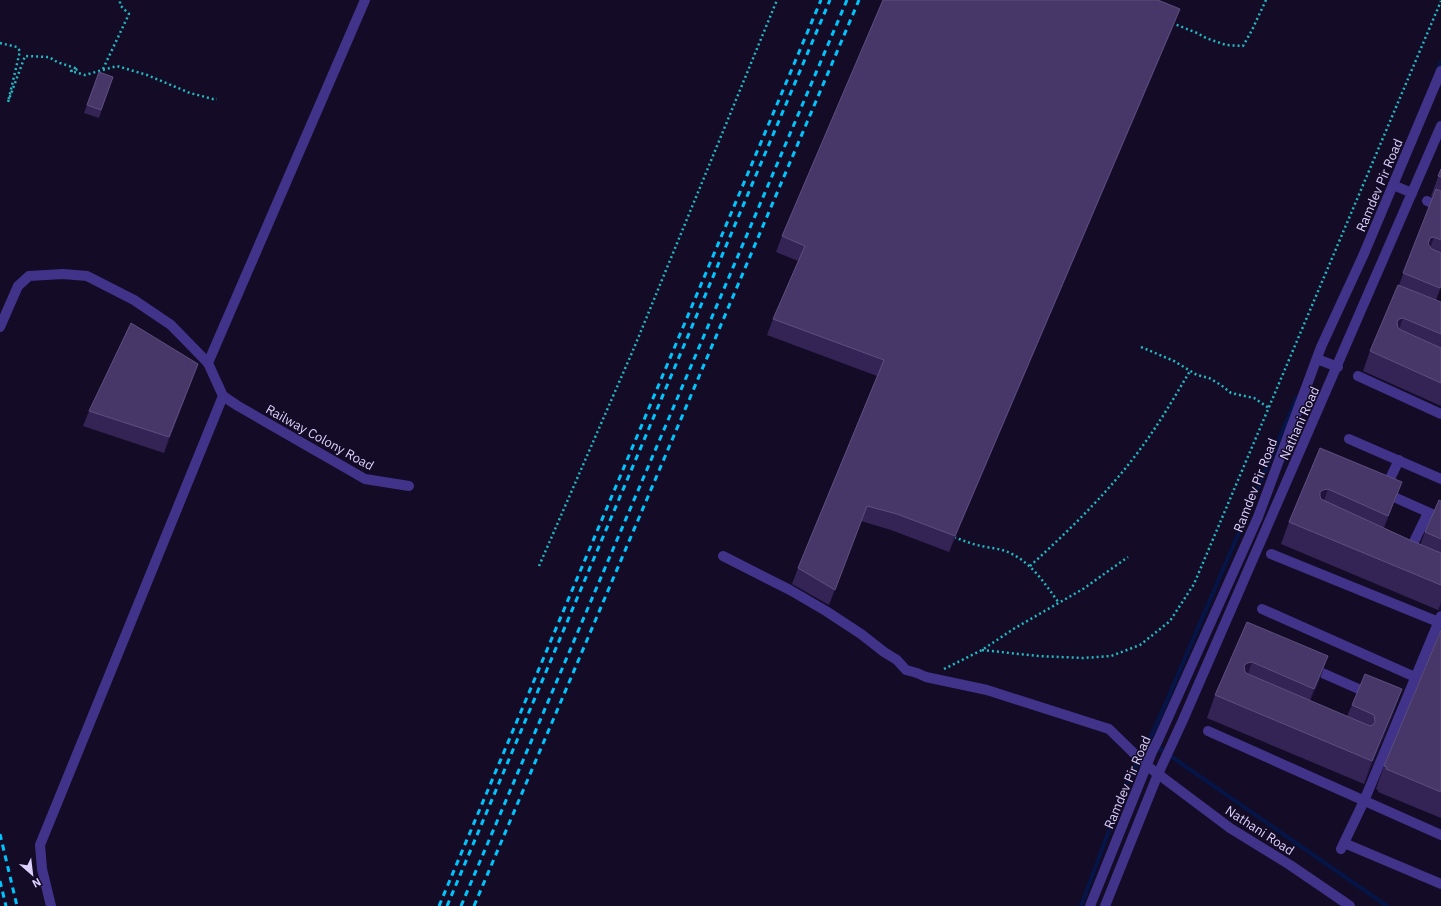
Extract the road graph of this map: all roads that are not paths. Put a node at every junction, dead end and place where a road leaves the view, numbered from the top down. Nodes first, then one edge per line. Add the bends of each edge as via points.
1 (365, 0) edge
2 (1441, 71) edge
3 (1441, 126) edge
4 (1393, 185) junction
5 (1412, 193) junction
6 (1427, 201) dead end
7 (1441, 207) edge
8 (0, 328) edge
9 (1317, 359) junction
10 (208, 363) junction
11 (1338, 367) junction
12 (1358, 376) dead end
13 (223, 396) junction
14 (1441, 414) edge
15 (1350, 439) dead end
16 (1399, 460) junction
17 (1441, 479) edge
18 (410, 486) dead end
19 (1428, 512) junction
20 (1441, 518) edge
21 (1246, 544) junction
22 (1258, 549) junction
23 (1270, 554) dead end
24 (723, 556) dead end
25 (1406, 557) edge
26 (1262, 609) dead end
27 (1440, 621) edge
28 (1302, 664) edge
29 (1415, 677) junction
30 (1381, 699) edge
31 (1208, 731) dead end
32 (1146, 765) junction
33 (1158, 774) junction
34 (1364, 801) junction
35 (1441, 835) edge
36 (1441, 884) edge
37 (51, 906) edge
38 (1090, 906) edge
39 (1106, 906) edge
40 (1350, 906) edge

1 - 10 street
2 - 4 street, Ramdev Pir Road
3 - 5 street, Nathani Road
4 - 5 street
4 - 9 street, Ramdev Pir Road
5 - 11 street, Nathani Road
6 - 7 street
8 - 10 street via 18,286 29,276 86,276 134,300 171,325
9 - 11 street
9 - 21 street, Ramdev Pir Road
10 - 13 street
11 - 22 street, Nathani Road
12 - 14 street
13 - 18 street, Railway Colony Road via 365,480
13 - 37 street via 40,845 42,869
15 - 16 street
16 - 17 street
16 - 19 street via 1380,491
19 - 20 street
19 - 25 street
21 - 22 street
21 - 32 street, Ramdev Pir Road
22 - 33 street, Nathani Road
23 - 27 street
24 - 32 street via 826,611 897,660 906,670 926,678 987,690 1109,729
26 - 29 street
27 - 29 street
28 - 30 street
29 - 34 street via 1399,706
31 - 34 street
32 - 33 street
32 - 38 street, Ramdev Pir Road
33 - 39 street, Nathani Road
33 - 40 street, Nathani Road via 1230,828
34 - 35 street
34 - 36 street via 1343,846

